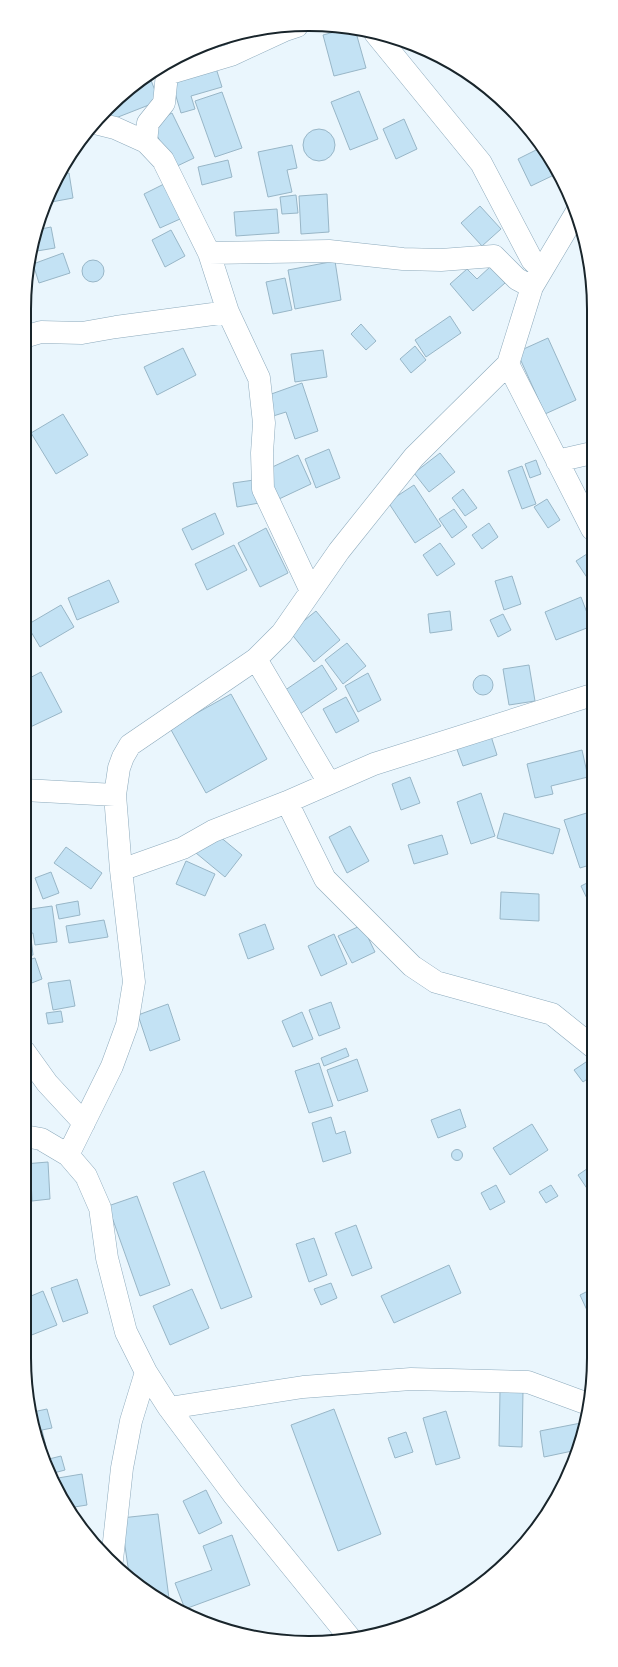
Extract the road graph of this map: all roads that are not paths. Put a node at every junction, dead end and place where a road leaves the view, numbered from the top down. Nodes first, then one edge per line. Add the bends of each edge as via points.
1 (279, 33) edge
2 (382, 40) edge
3 (102, 124) edge
4 (146, 142) junction
5 (572, 219) edge
6 (209, 253) junction
7 (536, 278) junction
8 (228, 312) junction
9 (31, 335) edge
10 (508, 364) junction
11 (587, 454) edge
12 (558, 461) junction
13 (587, 519) edge
14 (311, 590) junction
15 (256, 659) junction
16 (587, 697) edge
17 (328, 783) junction
18 (31, 790) edge
19 (115, 795) junction
20 (287, 802) junction
21 (121, 870) junction
22 (587, 1042) edge
23 (31, 1061) edge
24 (84, 1123) junction
25 (31, 1137) edge
26 (68, 1155) junction
27 (146, 1372) junction
28 (584, 1402) edge
29 (169, 1408) junction
30 (112, 1555) edge
31 (347, 1634) edge

1 - 4 street via 231,55 167,74 164,104 148,123
2 - 7 street via 481,163 532,260
3 - 4 street
4 - 6 street via 163,160
5 - 7 street
6 - 7 street via 329,251 403,259 441,260 494,256 518,279
6 - 8 street
7 - 10 street
8 - 9 street via 82,333 41,332
8 - 14 street via 259,378 264,423 263,489
10 - 12 street
10 - 14 street via 414,457
11 - 12 street
12 - 13 street
14 - 15 street via 282,633
15 - 17 street
15 - 19 street via 130,745 119,768
16 - 17 street via 374,764
17 - 20 street
18 - 19 street
19 - 21 street
20 - 21 street via 213,831 183,848
20 - 22 street via 325,879 412,966 436,982 552,1014
21 - 24 street via 134,982 127,1025 112,1066
23 - 24 street via 46,1083
24 - 26 street
25 - 26 street via 42,1139
26 - 27 street via 86,1176 100,1208 107,1258 126,1332
27 - 29 street
27 - 30 street via 131,1421 122,1468
28 - 29 street via 528,1382 411,1379 303,1387
29 - 31 street via 233,1494

